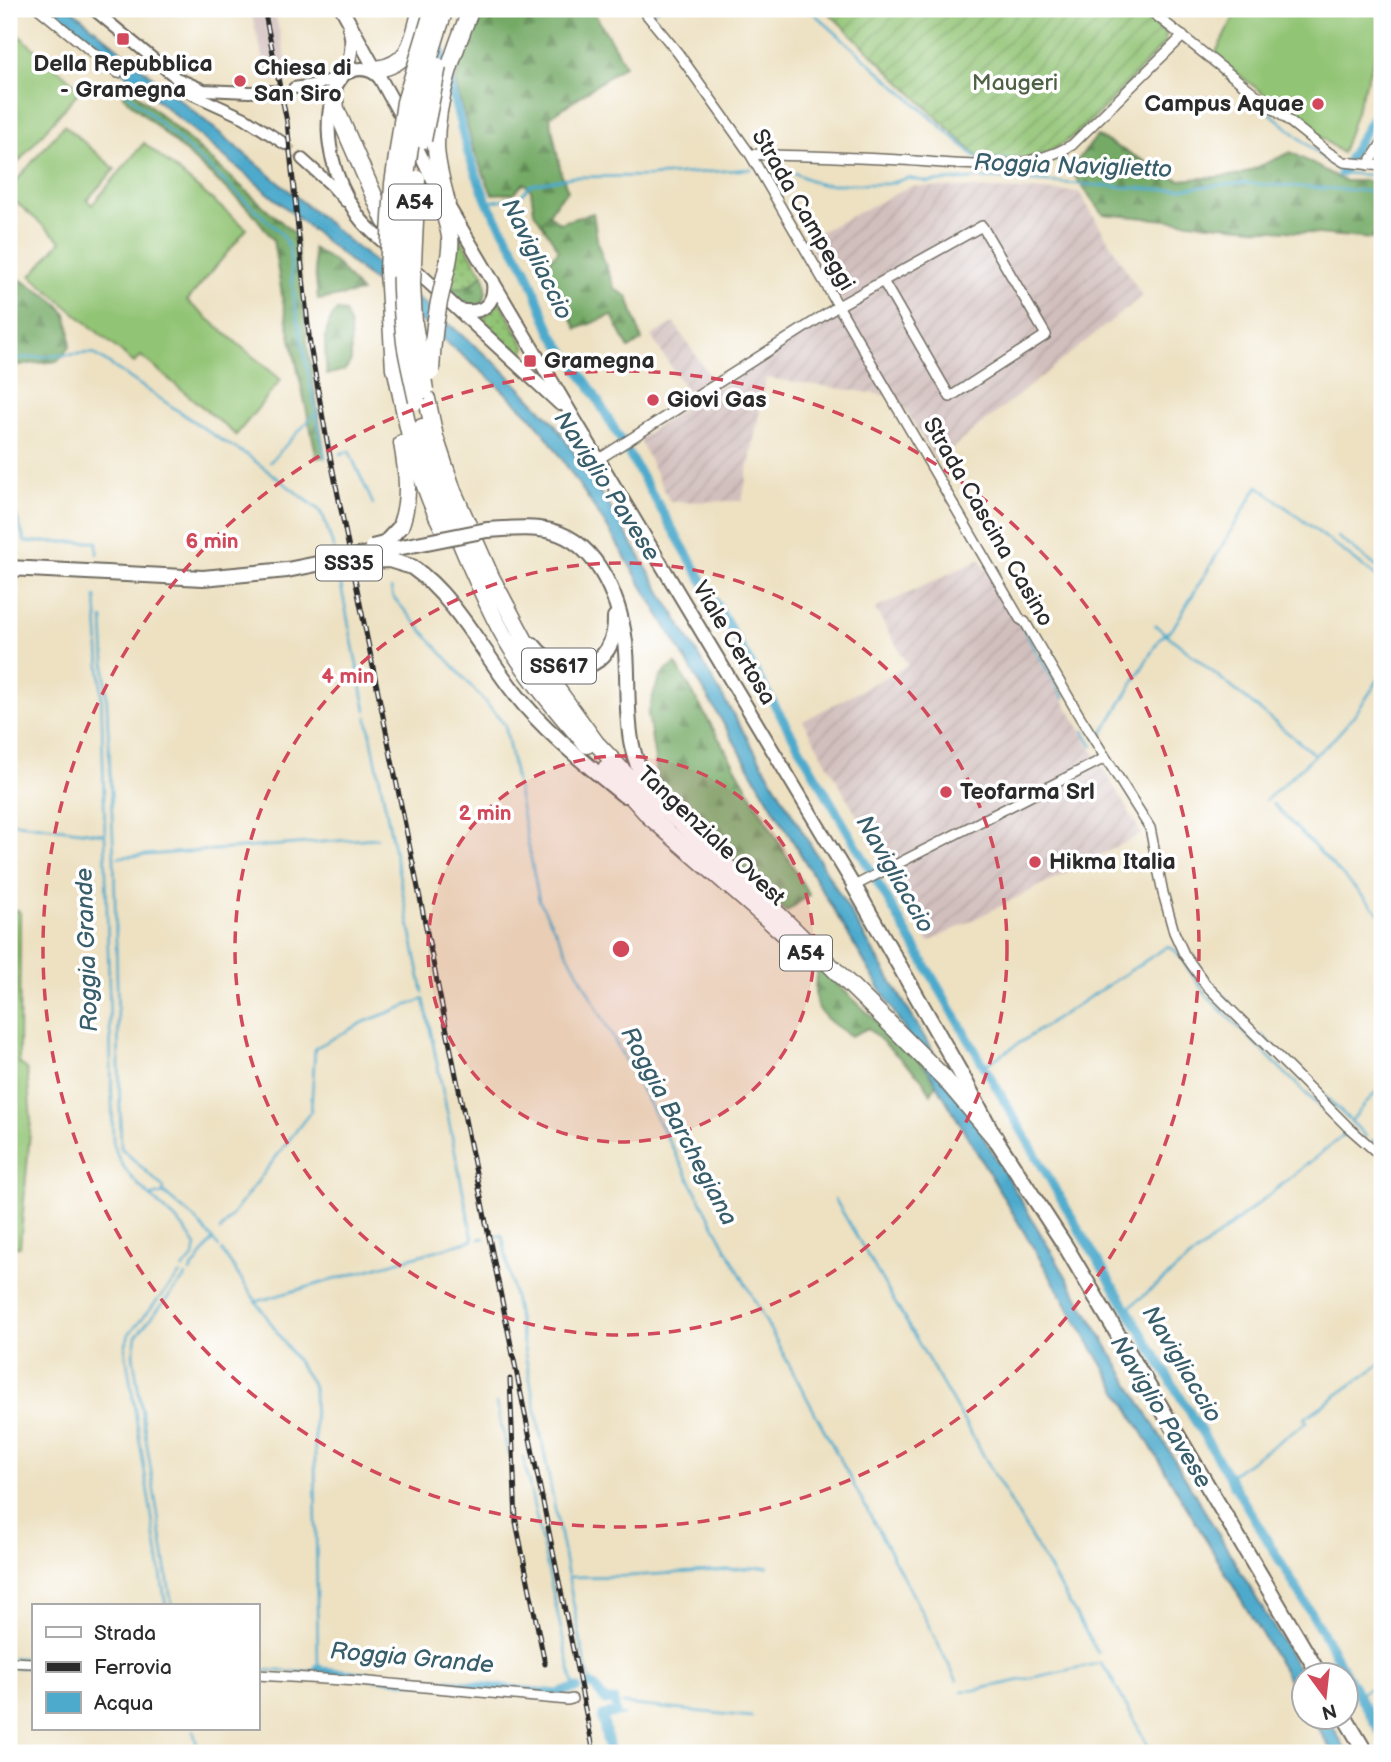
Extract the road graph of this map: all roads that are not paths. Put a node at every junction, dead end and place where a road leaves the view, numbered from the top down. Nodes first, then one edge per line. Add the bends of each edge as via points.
1 (39, 9) edge
2 (93, 9) edge
3 (421, 9) edge
4 (433, 9) edge
5 (445, 9) edge
6 (457, 9) edge
7 (471, 9) edge
8 (642, 9) edge
9 (1148, 9) edge
10 (344, 11) edge
11 (1183, 36) junction
12 (118, 73) dead end
13 (376, 73) junction
14 (343, 75) junction
15 (174, 76) junction
16 (294, 88) dead end
17 (276, 91) dead end
18 (334, 91) junction
19 (1382, 143) edge
20 (285, 144) tunnel mouth
21 (750, 154) junction
22 (302, 159) tunnel mouth
23 (1368, 165) junction
24 (1382, 166) edge
25 (435, 184) junction
26 (447, 204) junction
27 (360, 218) junction
28 (388, 270) junction
29 (492, 279) junction
30 (883, 281) junction
31 (840, 305) junction
32 (460, 310) junction
33 (394, 361) junction
34 (422, 400) junction
35 (576, 422) junction
36 (599, 459) junction
37 (444, 462) junction
38 (400, 527) joint
39 (9, 569) edge
40 (281, 571) junction
41 (491, 577) junction
42 (611, 592) junction
43 (489, 609) junction
44 (1105, 758) junction
45 (649, 816) junction
46 (679, 821) junction
47 (858, 884) junction
48 (897, 1031) junction
49 (995, 1138) junction
50 (1382, 1157) edge
51 (1309, 1660) edge
52 (9, 1662) edge
53 (32, 1663) edge
54 (259, 1675) edge
55 (570, 1699) dead end
56 (1352, 1730) edge
57 (1366, 1753) edge

1 - 12 street
2 - 15 street
3 - 13 highway via 409,50 398,64
4 - 28 highway, bridge via 405,102 393,184
5 - 34 highway, Tangenziale Ovest / A54, bridge via 422,83 402,227 404,333
6 - 34 highway, Tangenziale Ovest / A54, bridge via 433,82 418,164 412,283
7 - 26 highway via 456,46 440,111 436,145
8 - 21 street, Strada Campeggi
9 - 11 street
10 - 13 main road
10 - 14 main road via 352,43
11 - 21 street via 1072,145 1033,162 991,165
11 - 23 street via 1328,152 1344,162
13 - 14 main road via 350,70
13 - 25 main road
14 - 16 street
14 - 18 main road
15 - 17 street via 204,90
15 - 20 street via 190,93 245,118
18 - 27 main road via 327,115 330,146 336,171
18 - 28 highway, bridge via 336,109 385,221
19 - 23 street
21 - 31 street, Strada Campeggi
22 - 27 street
23 - 24 street
25 - 26 main road
25 - 37 highway, bridge via 452,249 432,340 431,372
26 - 29 main road
27 - 32 main road
28 - 33 highway
29 - 32 main road via 494,295 486,307 477,312
29 - 35 main road
30 - 30 street via 950,397 1046,335 982,226
30 - 31 street
31 - 36 street, Strada Campeggi
31 - 44 street, Strada Cascina Casino
32 - 35 main road
33 - 38 highway via 407,479 406,512
33 - 43 highway via 413,450 429,498
34 - 37 highway, Tangenziale Ovest / A54
34 - 43 highway, Tangenziale Ovest / A54 via 430,462
35 - 36 main road, Viale Certosa
36 - 47 main road, Viale Certosa
37 - 41 highway, Tangenziale Ovest / A54
38 - 40 main road, bridge via 384,544
39 - 40 main road, SS617 via 203,578
40 - 42 main road, SS617, bridge via 487,530 541,529 573,540 592,557
40 - 45 main road, SS35, bridge via 373,560 412,567 443,596 516,694 554,735
41 - 42 main road, SS617 via 537,651 552,664 569,668 594,662 608,649 615,626
41 - 46 highway, Tangenziale Ovest / A54 via 533,656 596,743 639,789
42 - 46 main road via 625,643 632,753 646,785
43 - 45 highway, Tangenziale Ovest / A54 via 545,696
44 - 47 street
44 - 50 street, Strada Cascina Casino via 1150,828 1174,932 1184,954 1206,985
45 - 48 highway, Tangenziale Ovest / A54
46 - 48 highway, Tangenziale Ovest / A54
47 - 49 main road
48 - 49 highway, Tangenziale Ovest / A54
49 - 51 main road via 1066,1247
52 - 53 street
54 - 55 street
56 - 57 main road

